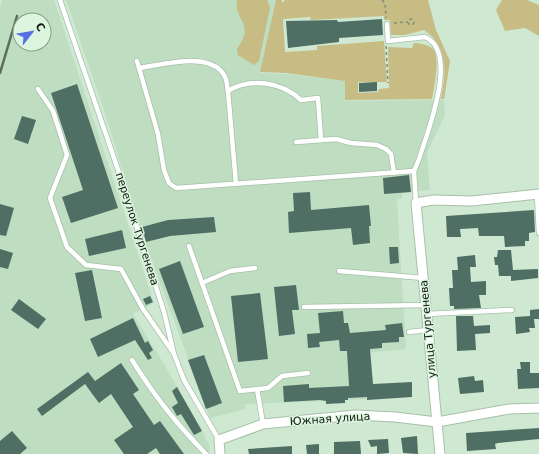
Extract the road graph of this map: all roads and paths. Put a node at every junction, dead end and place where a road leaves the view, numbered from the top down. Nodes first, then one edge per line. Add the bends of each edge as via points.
1 (60, 0) edge
2 (382, 0) edge
3 (408, 22) dead end
4 (387, 24) junction
5 (386, 48) dead end
6 (137, 61) dead end
7 (139, 68) junction
8 (388, 83) dead end
9 (38, 89) dead end
10 (228, 91) junction
11 (321, 140) junction
12 (296, 142) dead end
13 (414, 171) junction
14 (394, 173) junction
15 (236, 184) junction
16 (538, 195) edge
17 (416, 203) junction
18 (539, 233) edge
19 (189, 246) dead end
20 (255, 268) dead end
21 (339, 271) dead end
22 (424, 278) junction
23 (202, 283) junction
24 (304, 307) dead end
25 (426, 310) junction
26 (512, 310) dead end
27 (428, 330) junction
28 (409, 332) dead end
29 (174, 354) junction
30 (132, 360) dead end
31 (308, 373) dead end
32 (258, 389) junction
33 (539, 408) edge
34 (437, 422) junction
35 (263, 424) junction
36 (219, 440) junction
37 (206, 454) edge
38 (220, 454) edge
39 (440, 454) edge

1 - 29 lane, переулок Тургенева via 134,218 164,312
2 - 4 path via 385,3
3 - 4 path
4 - 13 lane via 388,41 425,37 440,53 439,88
5 - 8 path
6 - 7 lane
7 - 10 lane via 200,60 218,68 226,78
7 - 15 lane via 158,134 164,170 172,186 176,188
9 - 29 lane via 53,111 67,155 50,198 67,247 86,265 121,269 143,309
10 - 11 lane via 245,83 258,82 292,92 300,100 318,98
10 - 15 lane
11 - 12 lane
11 - 14 lane via 336,139 377,145 386,149 391,154
13 - 14 lane
13 - 17 lane
14 - 15 lane
16 - 17 street via 472,202 433,200
16 - 18 lane
17 - 22 street, улица Тургенева
19 - 23 lane
20 - 23 lane via 230,271
21 - 22 lane
22 - 25 street, улица Тургенева
23 - 32 lane via 240,391
24 - 25 lane
25 - 26 lane
25 - 27 street, улица Тургенева
27 - 28 lane
27 - 34 street, улица Тургенева
29 - 36 lane, переулок Тургенева via 184,380
30 - 37 lane via 175,422
31 - 32 lane via 282,376 268,388
32 - 35 lane
33 - 34 street, Южная улица via 509,409
34 - 35 street, Южная улица via 356,415
34 - 39 street, улица Тургенева
35 - 36 street, Южная улица
36 - 38 street, переулок Тургенева

